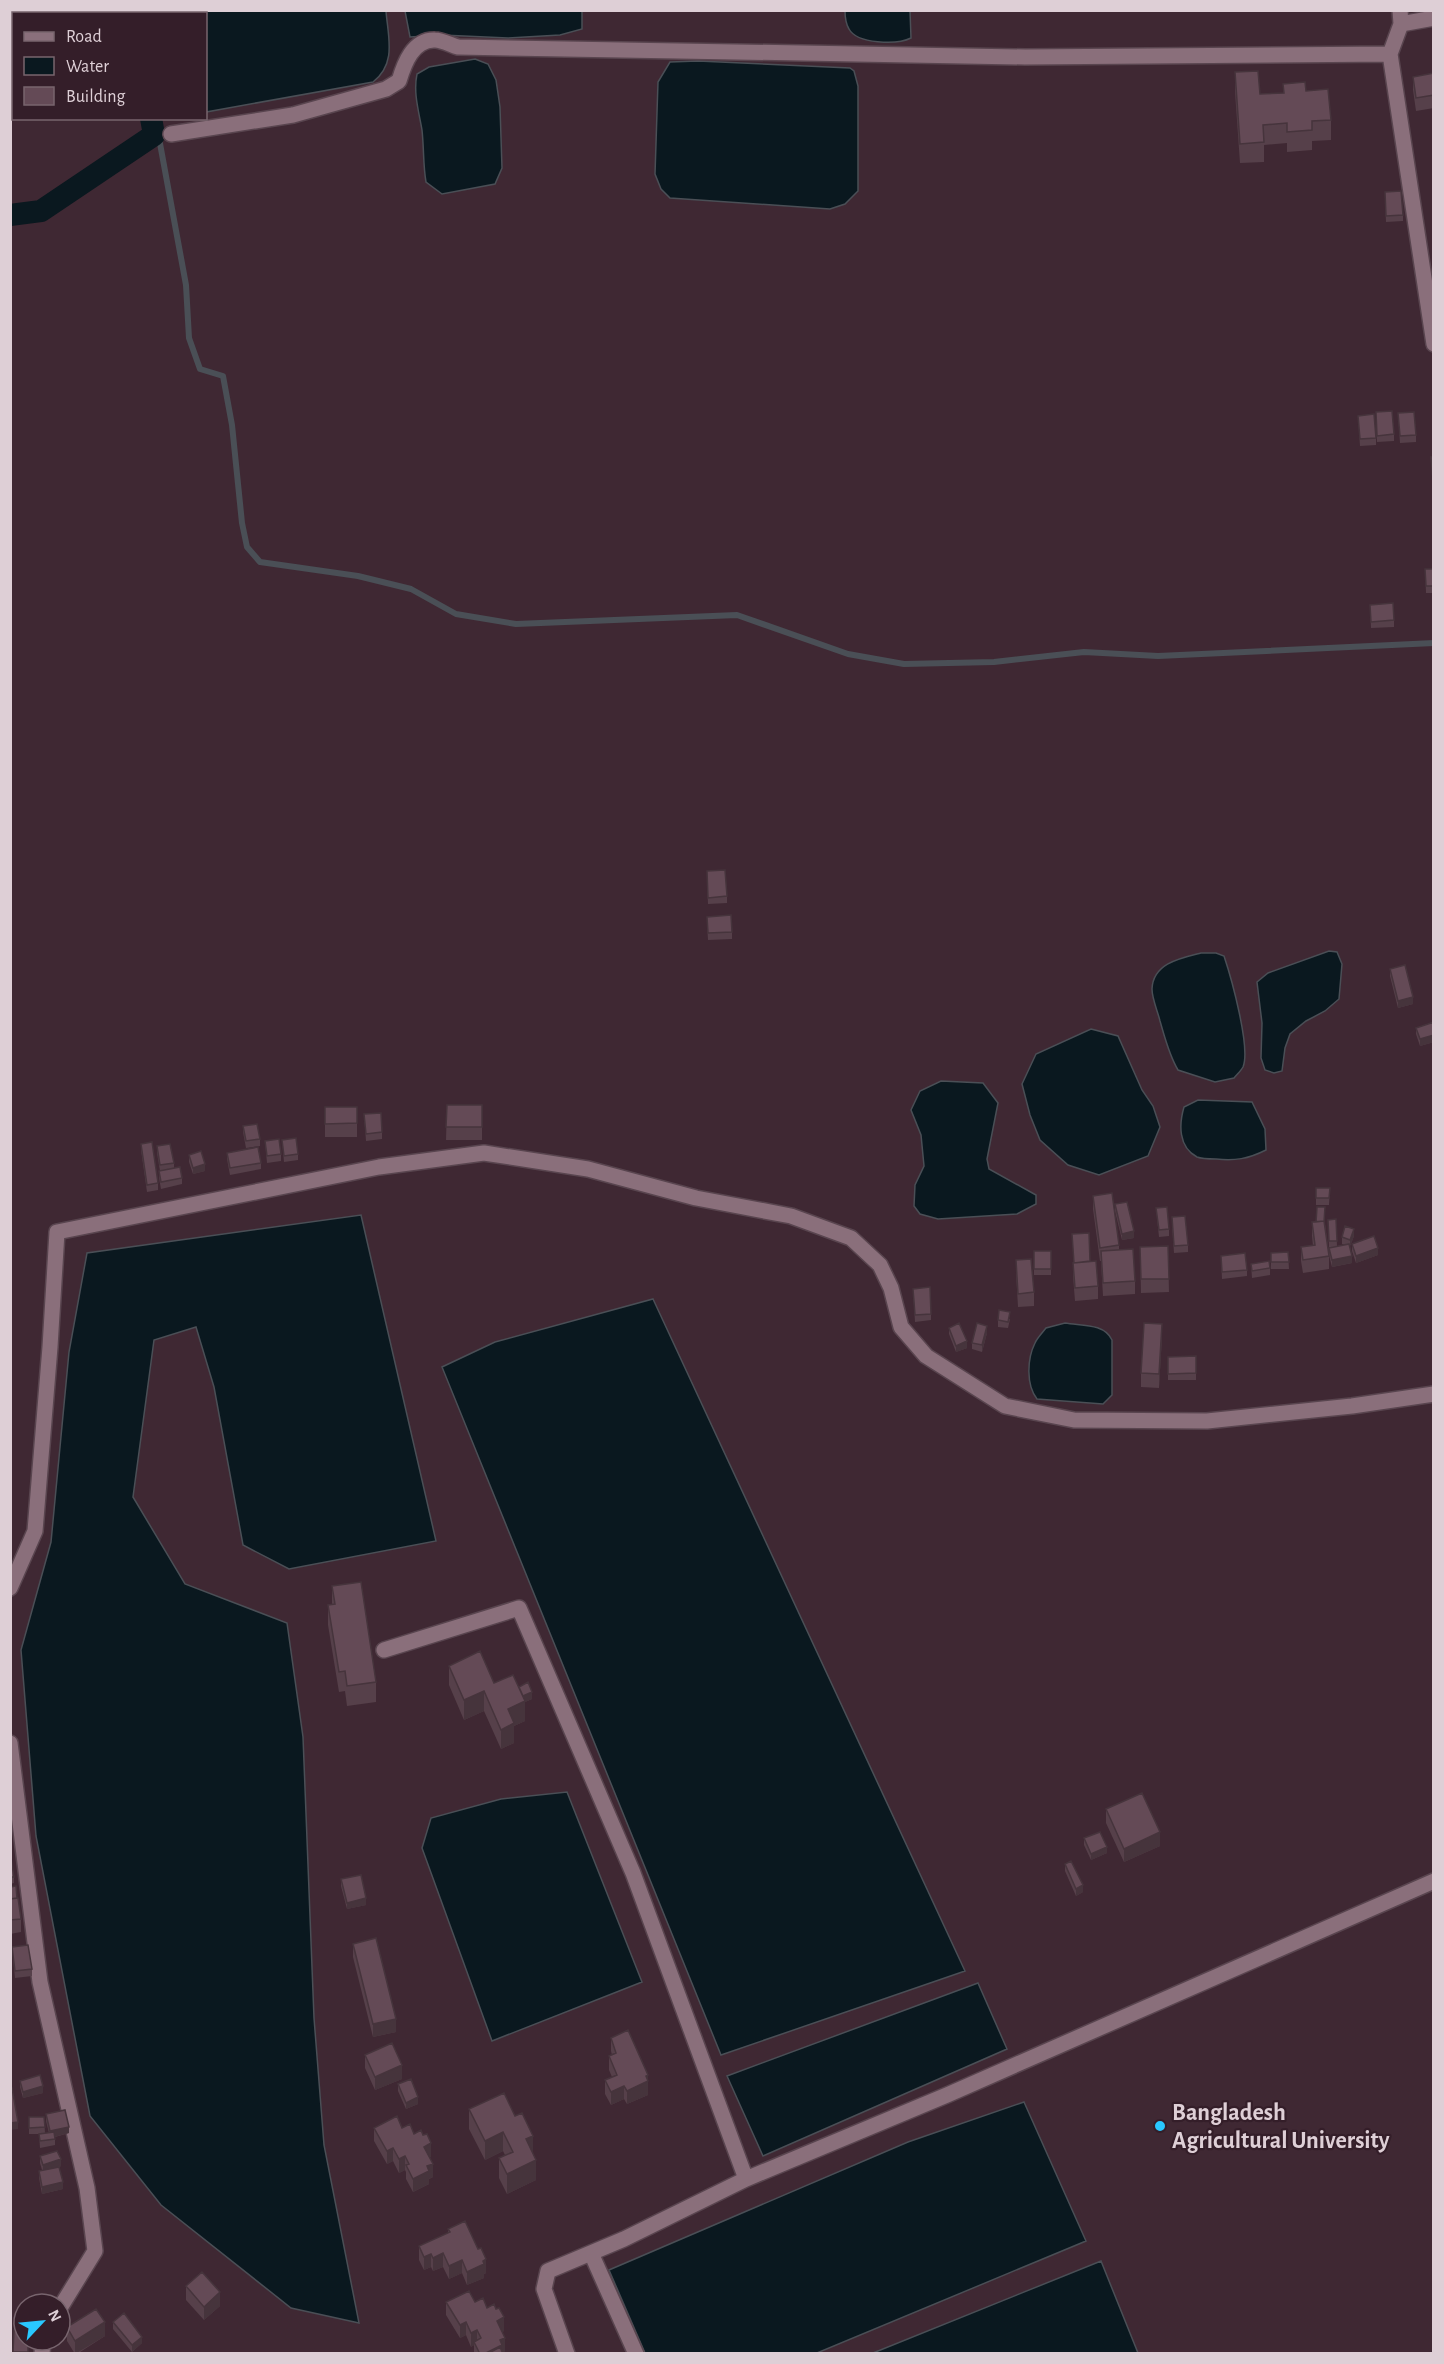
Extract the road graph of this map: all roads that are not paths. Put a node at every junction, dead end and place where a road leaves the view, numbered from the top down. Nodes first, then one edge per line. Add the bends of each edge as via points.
1 (1400, 17) edge
2 (1434, 18) edge
3 (1390, 54) junction
4 (171, 134) dead end
5 (1434, 344) edge
6 (1434, 1394) edge
7 (10, 1588) edge
8 (384, 1650) dead end
9 (10, 1743) edge
10 (1434, 1881) edge
11 (746, 2179) junction
12 (591, 2253) junction
13 (70, 2292) edge
14 (567, 2354) edge
15 (636, 2354) edge

1 - 2 street
1 - 3 street
3 - 4 street via 1025,57 458,46 433,40 415,47 399,81 386,89 293,115
3 - 5 street
6 - 7 street via 1207,1421 1074,1420 1005,1406 926,1356 901,1326 891,1288 875,1260 851,1239 791,1216 696,1198 588,1169 484,1153 379,1167 57,1232 35,1531
8 - 11 street via 519,1608 633,1873
9 - 13 street via 40,1982 87,2188 95,2251
10 - 11 street
11 - 12 street
12 - 14 street via 548,2271 544,2289
12 - 15 street

